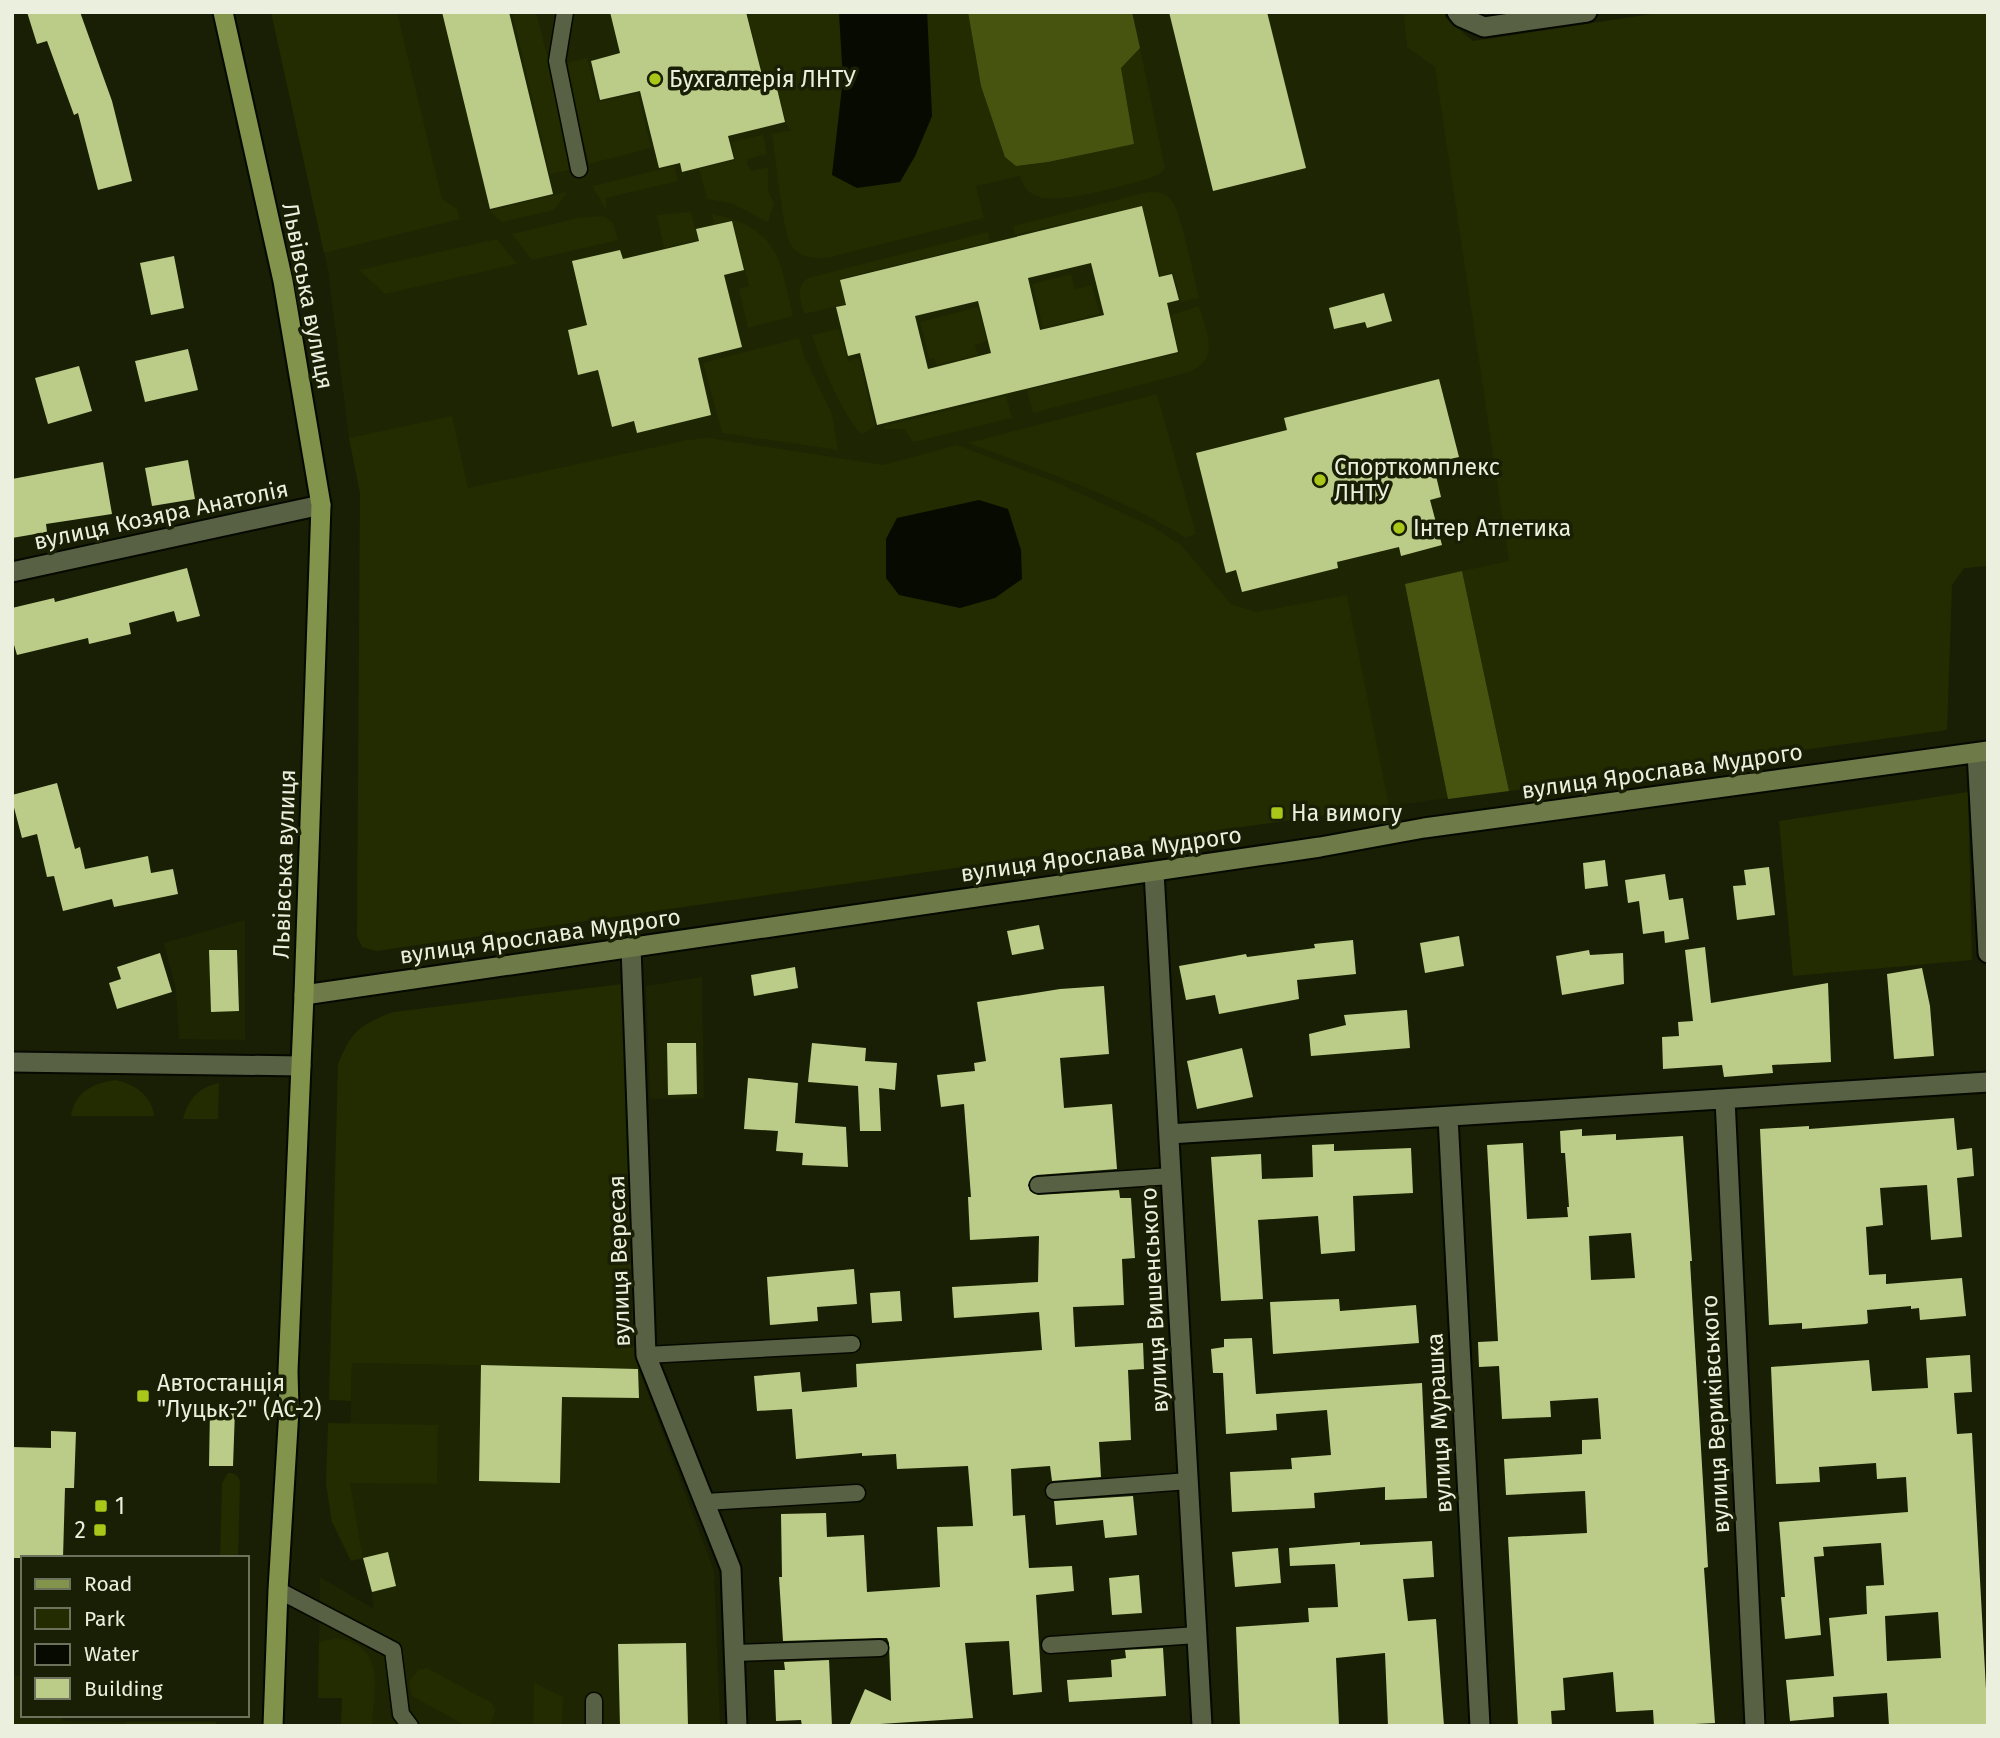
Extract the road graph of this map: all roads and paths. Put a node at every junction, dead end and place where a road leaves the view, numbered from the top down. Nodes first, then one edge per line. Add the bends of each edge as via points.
1 (223, 12) edge
2 (565, 12) edge
3 (1457, 12) edge
4 (1587, 12) edge
5 (579, 169) dead end
6 (321, 505) junction
7 (12, 572) edge
8 (1982, 752) edge
9 (1154, 872) junction
10 (631, 947) junction
11 (1988, 953) edge
12 (304, 995) junction
13 (12, 1062) edge
14 (301, 1066) junction
15 (1988, 1082) edge
16 (1725, 1099) junction
17 (1448, 1117) junction
18 (1169, 1134) junction
19 (1171, 1176) junction
20 (1038, 1185) dead end
21 (852, 1343) dead end
22 (646, 1355) junction
23 (1189, 1481) junction
24 (1055, 1491) dead end
25 (857, 1493) dead end
26 (705, 1502) junction
27 (278, 1590) junction
28 (1197, 1635) junction
29 (1050, 1645) dead end
30 (880, 1648) dead end
31 (734, 1653) junction
32 (594, 1701) dead end
33 (274, 1726) edge
34 (410, 1726) edge
35 (594, 1726) edge
36 (737, 1726) edge
37 (1202, 1726) edge
38 (1480, 1726) edge
39 (1755, 1726) edge

1 - 6 main road, Львівська вулиця via 283,281
2 - 5 lane via 557,61
3 - 4 street via 1483,27
6 - 7 street, вулиця Козяра Анатолія
6 - 12 main road, Львівська вулиця
8 - 9 main road, вулиця Ярослава Мудрого via 1424,828
8 - 11 street
9 - 10 main road, вулиця Ярослава Мудрого
9 - 18 street, вулиця Вишенського
10 - 12 main road, вулиця Ярослава Мудрого
10 - 22 street, вулиця Вересая
12 - 14 main road, Львівська вулиця
13 - 14 street
14 - 27 main road, Львівська вулиця
15 - 16 street
16 - 17 street
16 - 39 street, вулиця Вериківського
17 - 18 street
17 - 38 street, вулиця Мурашка
18 - 19 street, вулиця Вишенського
19 - 20 lane
19 - 23 street, вулиця Вишенського
21 - 22 lane
22 - 26 street, вулиця Вересая
23 - 24 lane
23 - 28 street, вулиця Вишенського
25 - 26 lane
26 - 31 street, вулиця Вересая via 731,1569
27 - 33 main road, Львівська вулиця
27 - 34 lane via 393,1650 401,1714
28 - 29 lane
28 - 37 street, вулиця Вишенського
30 - 31 lane
31 - 36 street, вулиця Вересая
32 - 35 lane

